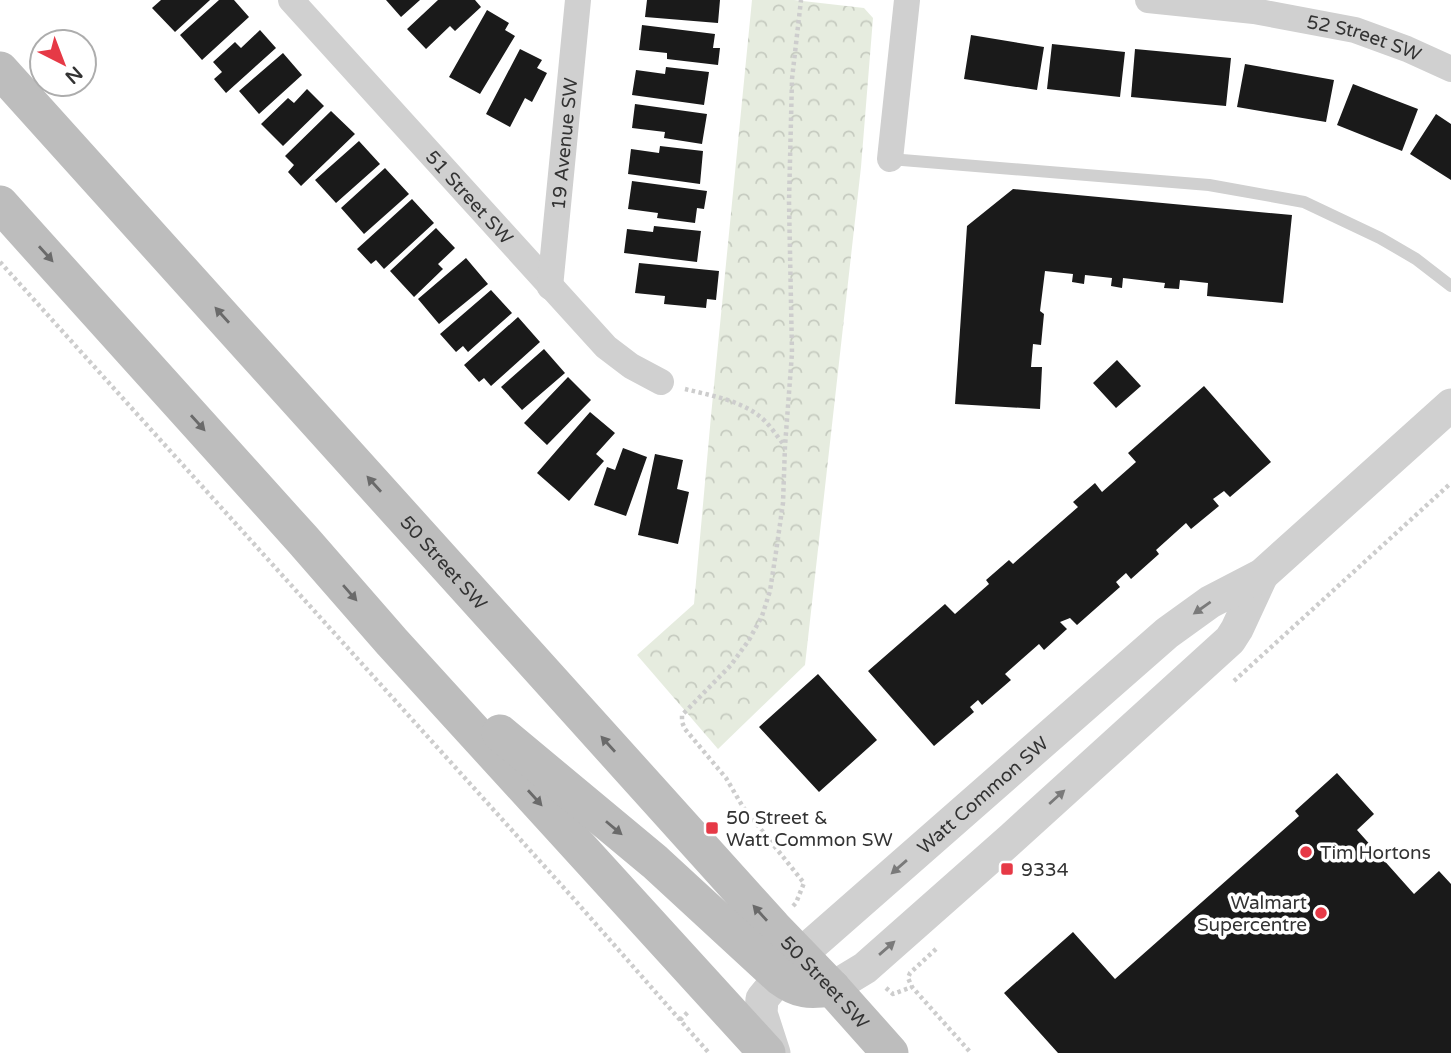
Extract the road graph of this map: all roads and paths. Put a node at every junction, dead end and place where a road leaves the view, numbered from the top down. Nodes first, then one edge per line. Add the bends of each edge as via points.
1 (291, 0) edge
2 (578, 0) edge
3 (802, 0) edge
4 (907, 0) edge
5 (1149, 0) edge
6 (1451, 69) edge
7 (0, 70) edge
8 (890, 159) joint
9 (0, 204) edge
10 (0, 262) edge
11 (1451, 286) edge
12 (550, 287) junction
13 (661, 382) joint
14 (1451, 405) edge
15 (785, 446) junction
16 (1451, 484) edge
17 (1262, 575) junction
18 (392, 642) junction
19 (1269, 649) dead end
20 (796, 904) dead end
21 (790, 966) junction
22 (832, 988) junction
23 (893, 995) dead end
24 (709, 1053) edge
25 (767, 1053) edge
26 (774, 1053) edge
27 (890, 1053) edge
28 (971, 1053) edge

1 - 12 street, 51 Street SW
2 - 12 street, 19 Avenue SW
3 - 15 path via 792,79 792,353
4 - 8 street
5 - 6 street, 52 Street SW via 1254,11 1355,30
21 -> 7 main road, 50 Street SW via 773,927
8 - 11 lane via 1209,185 1304,202 1380,238
9 -> 18 main road
10 - 24 path
12 - 13 street, 51 Street SW via 606,347
13 - 15 path via 714,396 760,416
14 - 17 street, Watt Common SW
15 - 20 path via 783,503 762,616 731,665 686,710 682,722 804,883
16 - 19 path
17 -> 21 street, Watt Common SW via 1210,602 1167,633
22 -> 17 street, Watt Common SW via 865,968 1230,640
18 -> 21 main road via 655,862
18 -> 25 main road
21 - 22 main road, 50 Street SW
21 - 26 street, Watt Common SW via 762,999 761,1013
22 - 27 main road, 50 Street SW
23 - 28 path via 912,987

